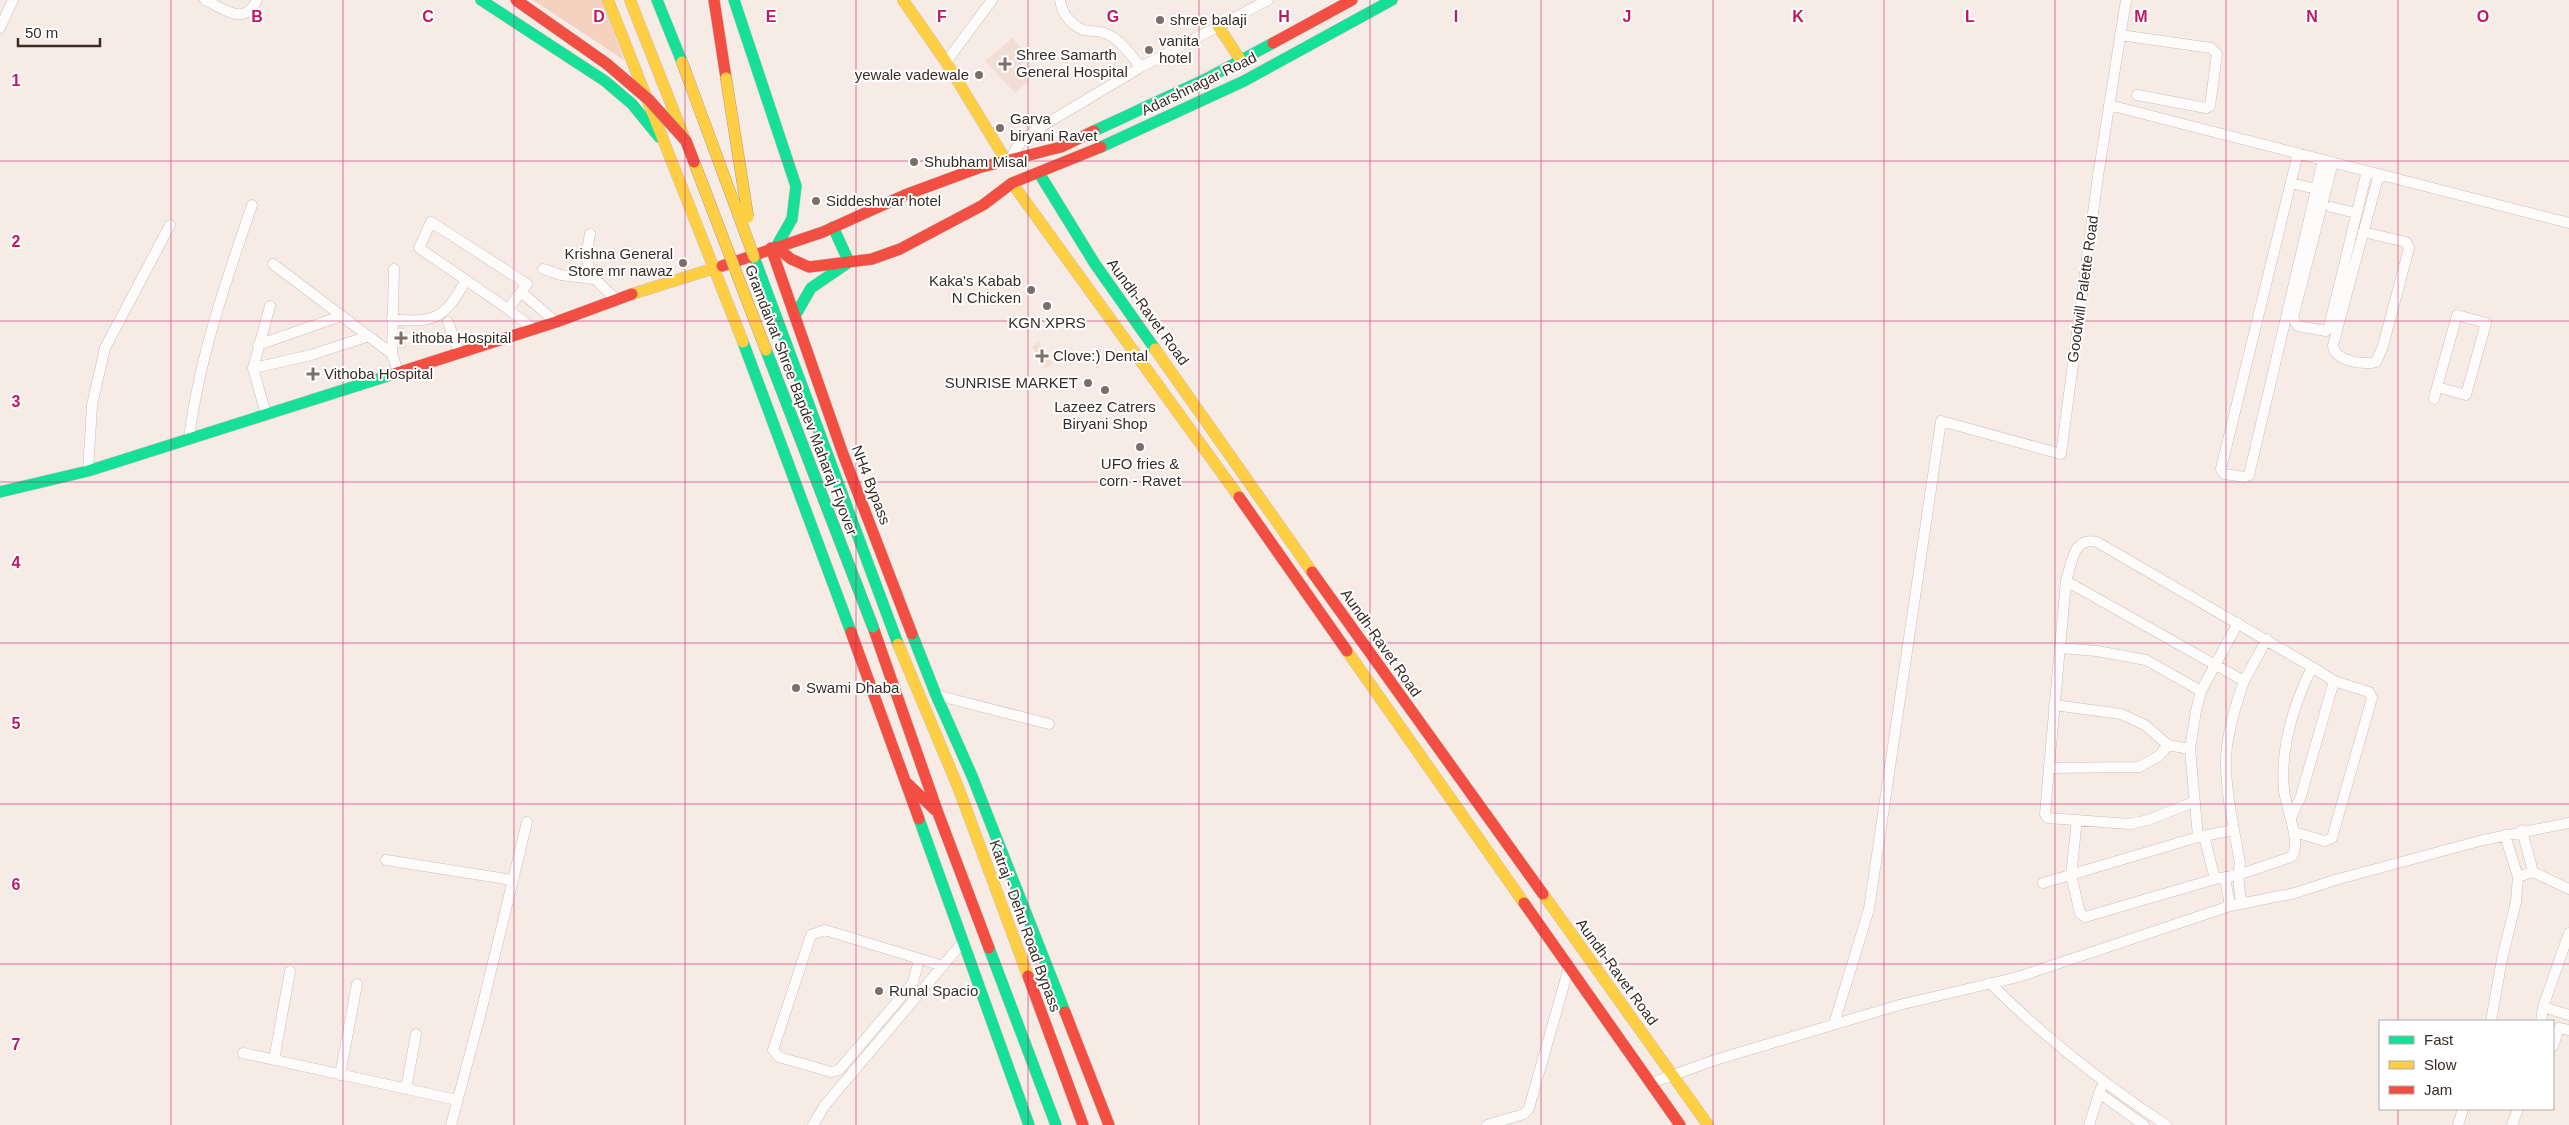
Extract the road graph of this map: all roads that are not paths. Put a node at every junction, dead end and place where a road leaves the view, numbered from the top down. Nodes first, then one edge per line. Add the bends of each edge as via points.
1 (13, 0) edge
2 (205, 0) edge
3 (257, 0) edge
4 (481, 0) edge
5 (516, 0) edge
6 (608, 0) edge
7 (630, 0) edge
8 (656, 0) edge
9 (714, 0) edge
10 (734, 0) edge
11 (903, 0) edge
12 (992, 0) edge
13 (1060, 0) edge
14 (1268, 0) edge
15 (1352, 0) edge
16 (1392, 0) edge
17 (2126, 0) edge
18 (1337, 3) edge
19 (1218, 26) junction
20 (0, 28) edge
21 (2120, 35) junction
22 (1240, 59) junction
23 (946, 62) junction
24 (1141, 67) junction
25 (2137, 95) dead end
26 (2109, 106) junction
27 (686, 141) junction
28 (665, 143) junction
29 (2298, 153) junction
30 (2328, 161) junction
31 (1008, 162) junction
32 (2368, 171) junction
33 (1039, 173) junction
34 (2379, 174) junction
35 (1012, 183) junction
36 (2291, 183) junction
37 (2316, 189) junction
38 (252, 205) dead end
39 (2331, 207) dead end
40 (2356, 213) junction
41 (2569, 223) edge
42 (170, 225) dead end
43 (833, 227) junction
44 (2363, 232) junction
45 (590, 234) dead end
46 (773, 248) junction
47 (754, 257) junction
48 (849, 262) junction
49 (273, 264) dead end
50 (543, 268) dead end
51 (715, 268) junction
52 (394, 269) dead end
53 (594, 279) junction
54 (463, 285) dead end
55 (521, 292) junction
56 (616, 299) junction
57 (270, 306) dead end
58 (508, 309) junction
59 (796, 314) junction
60 (341, 316) junction
61 (392, 319) junction
62 (448, 322) dead end
63 (556, 322) junction
64 (532, 328) junction
65 (370, 336) junction
66 (258, 345) junction
67 (459, 352) junction
68 (392, 354) junction
69 (253, 368) junction
70 (398, 372) junction
71 (2437, 387) junction
72 (2434, 399) dead end
73 (266, 414) junction
74 (188, 438) junction
75 (88, 471) junction
76 (0, 492) edge
77 (2066, 581) junction
78 (2238, 623) junction
79 (2267, 639) junction
80 (2060, 648) junction
81 (2214, 665) junction
82 (2312, 667) junction
83 (2244, 681) junction
84 (2334, 681) junction
85 (2201, 691) junction
86 (936, 695) junction
87 (2054, 706) junction
88 (1049, 724) dead end
89 (938, 738) joint
90 (957, 745) junction
91 (2168, 745) junction
92 (2190, 749) junction
93 (2050, 768) junction
94 (954, 776) junction
95 (907, 783) junction
96 (2194, 802) junction
97 (938, 813) junction
98 (2291, 817) junction
99 (2077, 820) junction
100 (527, 822) dead end
101 (2569, 823) edge
102 (2234, 830) junction
103 (2522, 830) junction
104 (2294, 832) junction
105 (2504, 835) junction
106 (2201, 836) junction
107 (386, 860) dead end
108 (2533, 872) junction
109 (2072, 875) junction
110 (2238, 875) junction
111 (2518, 877) junction
112 (2220, 878) junction
113 (512, 880) junction
114 (2043, 883) dead end
115 (2569, 889) edge
116 (2242, 904) junction
117 (2230, 906) junction
118 (2569, 932) edge
119 (962, 943) junction
120 (919, 959) junction
121 (943, 966) junction
122 (1570, 967) junction
123 (290, 972) dead end
124 (1990, 983) junction
125 (358, 984) dead end
126 (2543, 1007) junction
127 (2569, 1015) edge
128 (2491, 1020) edge
129 (2541, 1020) edge
130 (1834, 1024) junction
131 (2569, 1030) edge
132 (416, 1034) dead end
133 (2554, 1043) edge
134 (243, 1053) dead end
135 (274, 1060) junction
136 (1672, 1074) junction
137 (340, 1075) junction
138 (2104, 1081) junction
139 (1651, 1083) junction
140 (406, 1089) junction
141 (2099, 1093) junction
142 (457, 1100) junction
143 (2463, 1110) edge
144 (2518, 1110) edge
145 (451, 1125) edge
146 (812, 1125) edge
147 (1029, 1125) edge
148 (1056, 1125) edge
149 (1083, 1125) edge
150 (1109, 1125) edge
151 (1487, 1125) edge
152 (1680, 1125) edge
153 (1708, 1125) edge
154 (2089, 1125) edge
155 (2144, 1125) edge
156 (2166, 1125) edge
157 (2458, 1125) edge
158 (2512, 1125) edge

1 - 20 street
2 - 3 street via 246,15
4 - 28 main road via 605,81 632,104
5 - 27 main road, bridge via 614,68 649,98
6 - 28 main road
7 - 27 main road, Gramdaivat Shree Bapdev Maharaj Flyover
8 - 47 main road, Gramdaivat Shree Bapdev Maharaj Flyover, bridge
9 - 47 main road, bridge
10 - 46 main road via 796,186 793,222
11 - 23 main road
12 - 23 street
13 - 24 street via 1062,10 1074,24 1118,40
14 - 19 street
15 - 18 main road, Adarshnagar Road
16 - 33 main road, Adarshnagar Road via 1244,81
17 - 21 street, Goodwill Palette Road
18 - 22 main road, Adarshnagar Road
19 - 22 main road
19 - 24 street
21 - 25 street via 2211,48 2217,54 2210,106 2206,108
21 - 26 street, Goodwill Palette Road
22 - 31 main road, Adarshnagar Road via 1158,103 1061,147
23 - 31 main road
24 - 31 street via 1034,131 1021,142
26 - 29 street
26 - 130 street, Goodwill Palette Road via 2061,454 1941,421 1869,909
27 - 97 main road, Gramdaivat Shree Bapdev Maharaj Flyover, bridge via 873,627
28 - 51 main road
29 - 30 street
29 - 36 street
30 - 32 street
30 - 37 street
30 - 40 street via 2293,318 2298,326 2321,331 2329,327
31 - 43 main road, Adarshnagar Road via 978,168 905,195
32 - 34 street
32 - 40 street
33 - 35 main road, Adarshnagar Road
33 - 136 main road, Aundh-Ravet Road via 1095,264
34 - 41 street
34 - 44 street
35 - 48 main road via 983,205 900,249 872,259
35 - 122 main road via 1169,398
36 - 37 street
36 - 37 street via 2221,469 2224,474 2249,475
38 - 74 street via 203,357
39 - 40 street
42 - 75 street via 106,348 92,405
43 - 46 main road, Adarshnagar Road
43 - 48 main road
44 - 44 street via 2333,352 2337,356 2369,363 2376,362 2383,346 2409,248 2406,242
45 - 53 street via 586,262
46 - 48 main road via 810,267
46 - 51 main road, Adarshnagar Road
46 - 59 main road, NH4 Bypass
47 - 89 main road, Gramdaivat Shree Bapdev Maharaj Flyover via 888,619
48 - 59 main road via 817,281 803,296
49 - 60 street
50 - 53 street
51 - 56 main road, Adarshnagar Road
51 - 95 main road
52 - 61 street
53 - 56 street
54 - 61 street via 451,305 436,317 410,322
55 - 58 street
55 - 58 street via 527,284 431,222 419,248
55 - 63 street
56 - 63 main road, Adarshnagar Road
57 - 66 street
58 - 64 street
59 - 86 main road, NH4 Bypass via 843,454
60 - 65 street
60 - 66 street
61 - 68 street
62 - 67 street
63 - 64 main road, Adarshnagar Road
64 - 67 main road, Adarshnagar Road
65 - 68 street
65 - 69 street via 311,355
66 - 69 street
67 - 70 main road, Adarshnagar Road
68 - 70 street
69 - 73 street
70 - 73 main road, Adarshnagar Road
71 - 71 street via 2457,315 2486,323 2466,395
71 - 72 street
73 - 74 main road, Adarshnagar Road
74 - 75 main road, Adarshnagar Road
75 - 76 main road, Adarshnagar Road
77 - 78 street via 2077,546 2089,540
77 - 80 street
77 - 81 street
78 - 79 street
78 - 81 street
79 - 82 street
79 - 83 street
80 - 85 street via 2146,660
80 - 87 street
81 - 83 street
81 - 85 street
82 - 84 street
82 - 98 street via 2292,716 2286,753 2284,792
83 - 102 street via 2231,718 2225,750 2225,783
84 - 98 street via 2301,796
84 - 104 street via 2369,692 2372,698 2332,838 2325,842
85 - 92 street
86 - 88 street
86 - 90 main road, NH4 Bypass
87 - 91 street via 2122,714 2145,724
87 - 93 street
89 - 94 main road, Katraj - Dehu Road Bypass
90 - 94 main road
90 - 150 main road, NH4 Bypass
91 - 92 street
91 - 93 street via 2159,756 2140,767
92 - 96 street
93 - 99 street via 2045,816
94 - 149 main road, Katraj - Dehu Road Bypass
95 - 97 main road
95 - 119 main road
96 - 99 street via 2137,823
96 - 106 street
97 - 148 main road
98 - 104 street
99 - 109 street
100 - 113 street
101 - 103 street
102 - 106 street
102 - 110 street via 2240,862
103 - 105 street
103 - 108 street
104 - 110 street via 2295,852 2291,858
105 - 111 street
105 - 116 street via 2350,875 2295,893
106 - 109 street
106 - 112 street
107 - 113 street
108 - 111 street
108 - 115 street
109 - 112 street via 2080,913 2085,917
109 - 114 street
110 - 112 street
110 - 116 street
111 - 128 street via 2516,902
112 - 117 street
113 - 142 street
116 - 117 street
117 - 124 street via 2018,977
118 - 126 street
119 - 121 street
119 - 147 main road
120 - 120 street via 824,930 816,931 811,935 774,1050 779,1057 831,1072 839,1070 913,983
120 - 121 street
121 - 146 street via 825,1105
122 - 139 main road
122 - 151 street via 1529,1108 1524,1114
123 - 135 street
124 - 130 street
124 - 138 street via 2030,1021
125 - 137 street
126 - 127 street
126 - 129 street
130 - 136 street
131 - 133 street via 2559,1028
132 - 140 street
134 - 135 street
135 - 137 street
136 - 139 street
136 - 153 main road, Aundh-Ravet Road
137 - 140 street
138 - 141 street
138 - 156 street
139 - 152 main road
140 - 142 street
141 - 154 street
141 - 155 street
142 - 145 street
143 - 157 street
144 - 158 street

